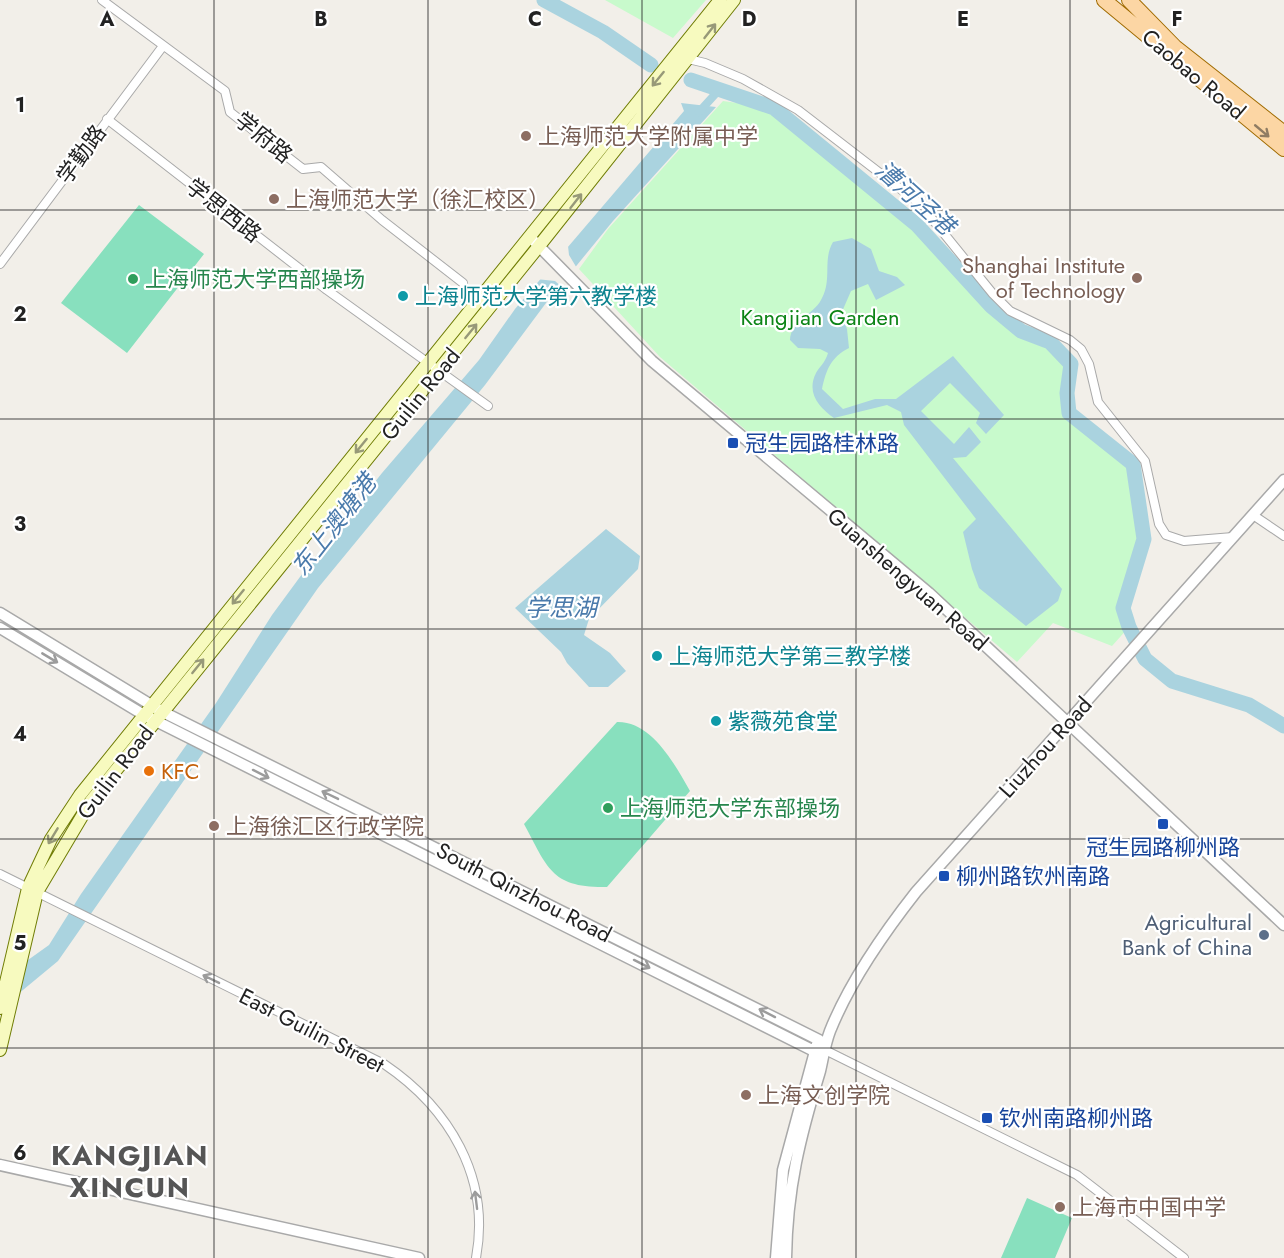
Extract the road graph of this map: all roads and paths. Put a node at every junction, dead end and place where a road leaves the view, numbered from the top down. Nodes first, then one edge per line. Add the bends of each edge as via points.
1 (102, 0) edge
2 (720, 0) edge
3 (734, 0) edge
4 (1104, 0) edge
5 (1129, 0) edge
6 (163, 46) junction
7 (683, 57) junction
8 (107, 119) junction
9 (1284, 133) edge
10 (1284, 149) edge
11 (530, 237) junction
12 (539, 246) junction
13 (0, 264) edge
14 (464, 283) dead end
15 (428, 363) junction
16 (439, 370) junction
17 (484, 403) dead end
18 (1284, 480) edge
19 (1253, 515) junction
20 (1284, 536) edge
21 (1233, 537) junction
22 (0, 613) edge
23 (0, 628) edge
24 (153, 713) junction
25 (1067, 722) junction
26 (190, 732) junction
27 (0, 874) edge
28 (33, 890) junction
29 (1284, 925) edge
30 (4, 1012) edge
31 (830, 1032) junction
32 (819, 1040) junction
33 (0, 1050) edge
34 (820, 1051) junction
35 (0, 1165) edge
36 (419, 1258) edge
37 (476, 1258) edge
38 (776, 1258) edge
39 (786, 1258) edge
40 (1184, 1258) edge

1 - 6 street, 学府路
2 - 7 main road, Guilin Road
7 -> 3 main road, Guilin Road
4 -> 10 main road, Caobao Road
5 - 9 main road, Caobao Road via 1175,47
6 - 8 street, 学勤路
6 - 14 street, 学府路 via 225,92 230,112 303,169 321,167
7 -> 11 main road, Guilin Road
12 -> 7 main road, Guilin Road
7 - 21 street via 783,99 920,204 1005,307 1081,349 1089,364 1098,402 1145,461 1159,524 1166,535 1184,541
8 - 13 street, 学勤路
8 - 15 street, 学思西路 via 327,290
11 - 12 street, Guanshengyuan Road
11 - 15 main road, Guilin Road
16 -> 12 main road, Guilin Road
12 - 25 street, Guanshengyuan Road via 670,378 901,569
15 - 16 street, 学思西路
15 -> 24 main road, Guilin Road
16 - 17 street, 学思西路
24 -> 16 main road, Guilin Road
18 - 19 street, Liuzhou Road
19 - 20 street
19 - 21 street, Liuzhou Road
21 - 25 street, Liuzhou Road
22 - 24 street, South Qinzhou Road
23 -> 24 street, South Qinzhou Road
24 - 26 street, South Qinzhou Road
24 - 28 main road, Guilin Road
25 - 29 street, Guanshengyuan Road
25 - 31 street, Liuzhou Road via 903,909 868,960
32 -> 26 street, South Qinzhou Road via 219,740
26 -> 34 street, South Qinzhou Road via 209,747
27 - 28 street, East Guilin Street
28 - 30 main road, Guilin Road via 21,959
28 - 30 main road, Guilin Road via 10,966
37 -> 28 street, East Guilin Street via 477,1205 467,1161 453,1132 412,1084 384,1064
30 - 33 main road, Guilin Road
31 - 32 street, Liuzhou Road
31 - 34 street, Liuzhou Road
32 - 34 street, Liuzhou Road
34 - 38 street, Liuzhou Road via 783,1170
34 - 39 street, Liuzhou Road via 792,1173 786,1211
34 - 40 street, South Qinzhou Road via 1077,1175
35 - 36 street

